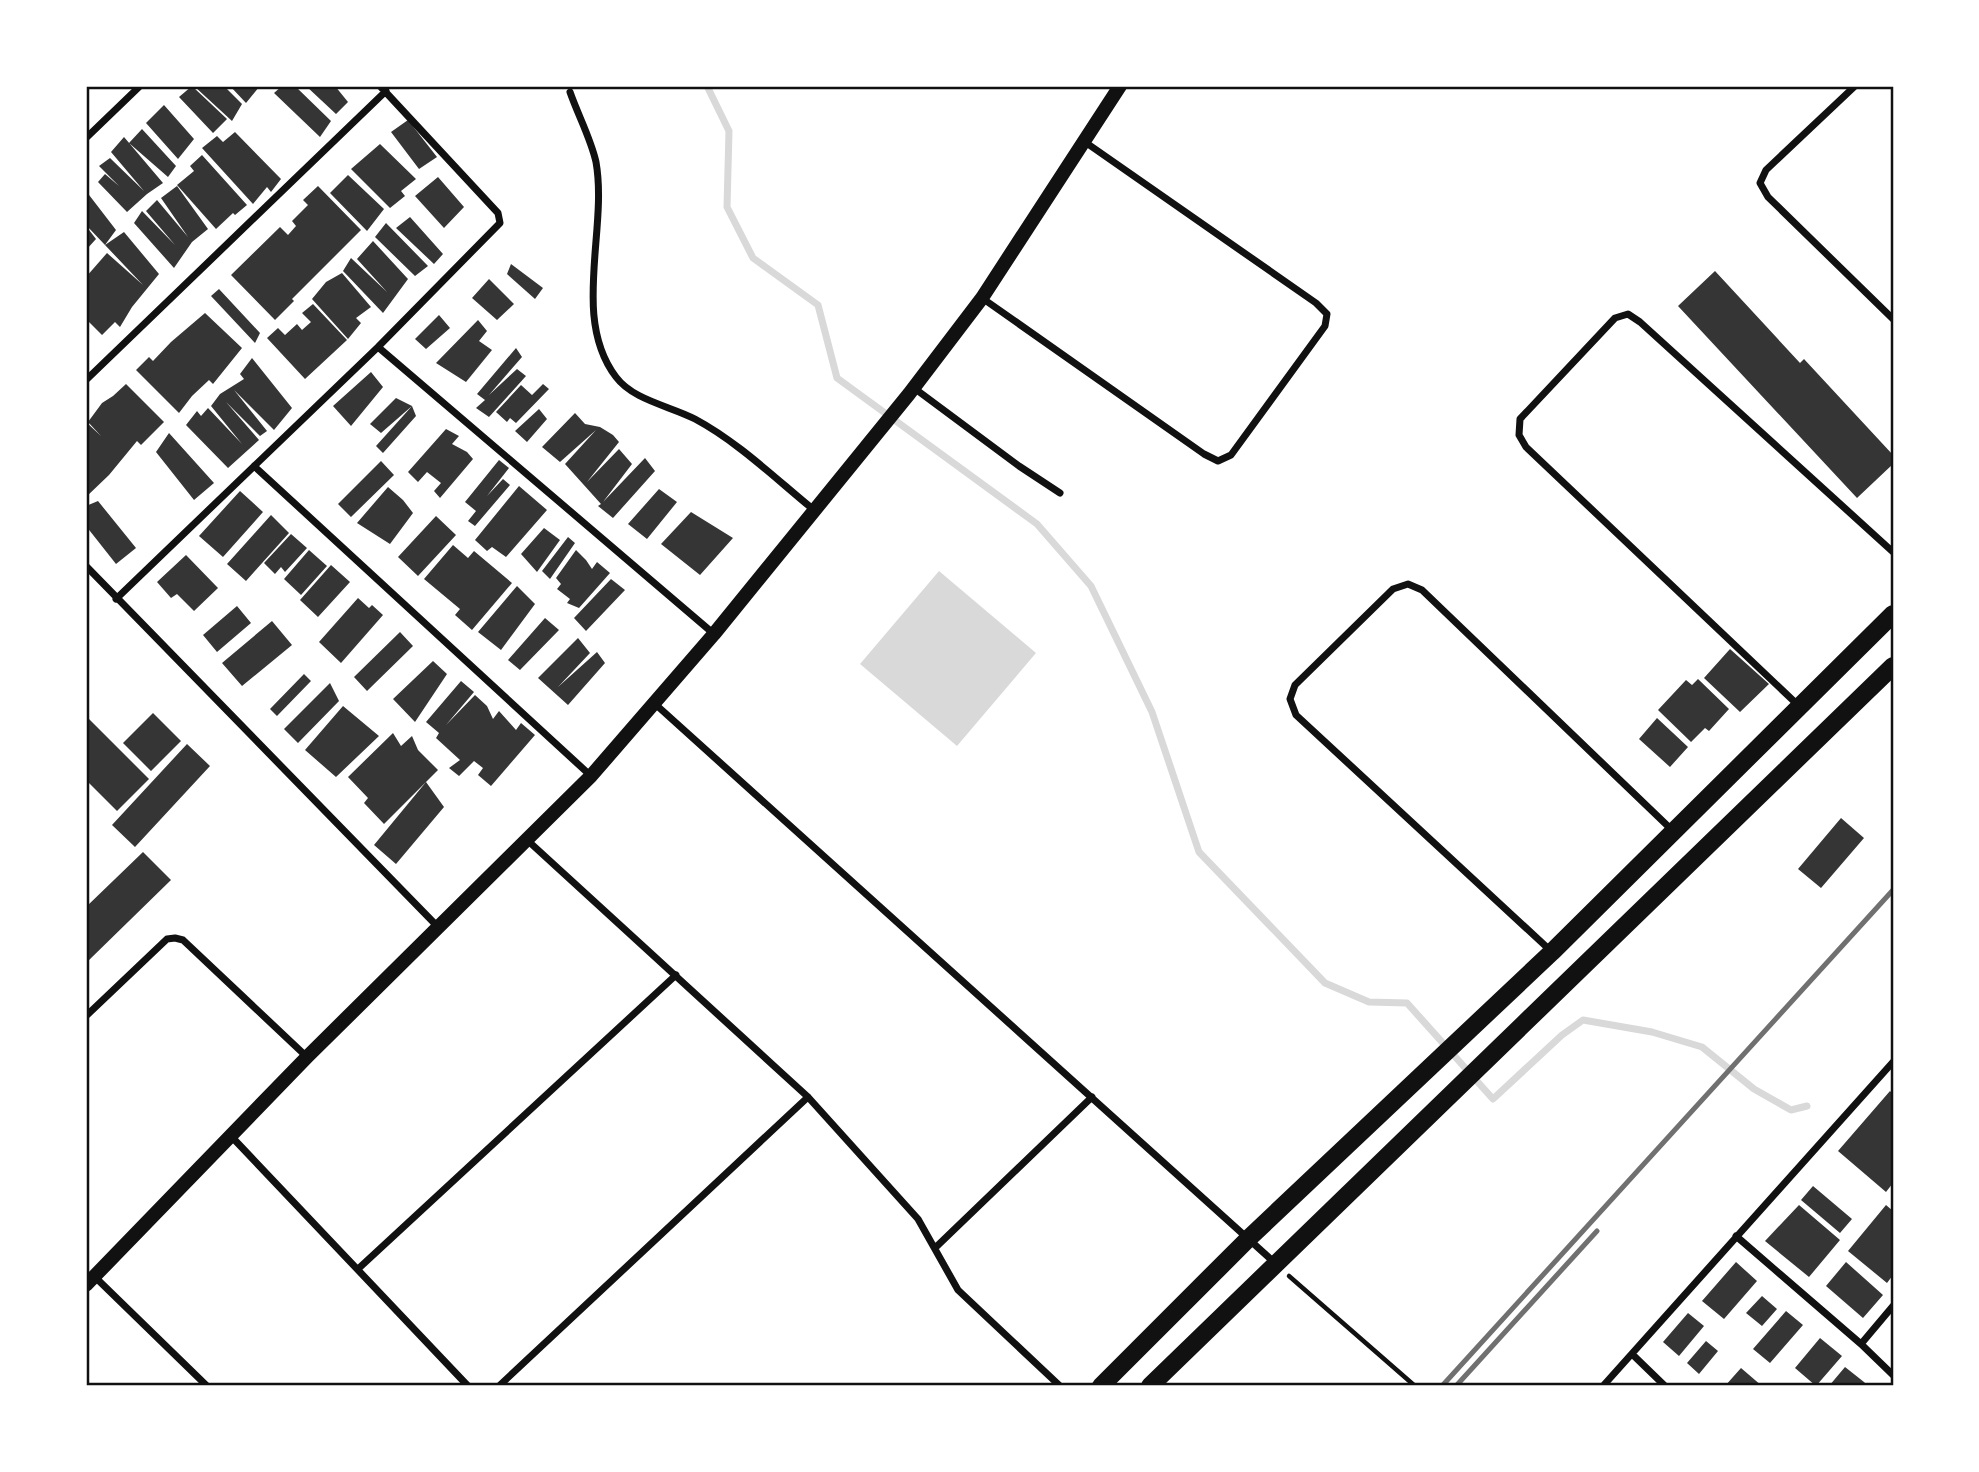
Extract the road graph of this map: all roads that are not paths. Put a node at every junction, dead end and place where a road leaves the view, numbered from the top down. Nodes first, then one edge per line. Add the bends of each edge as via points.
1 (141, 86) edge
2 (1120, 86) edge
3 (1855, 86) edge
4 (383, 89) edge
5 (570, 92) dead end
6 (86, 138) edge
7 (1085, 142) junction
8 (982, 298) junction
9 (1893, 319) edge
10 (378, 347) junction
11 (86, 380) edge
12 (911, 391) junction
13 (254, 466) junction
14 (1060, 493) dead end
15 (814, 510) junction
16 (1893, 552) edge
17 (86, 566) edge
18 (116, 599) junction
19 (1893, 614) edge
20 (714, 634) junction
21 (1893, 666) edge
22 (654, 703) junction
23 (1800, 707) junction
24 (591, 776) junction
25 (1673, 831) junction
26 (526, 839) junction
27 (439, 928) junction
28 (1552, 952) junction
29 (676, 975) junction
30 (86, 1016) edge
31 (307, 1057) junction
32 (1893, 1062) edge
33 (808, 1097) junction
34 (1092, 1097) junction
35 (230, 1136) junction
36 (1737, 1236) junction
37 (1248, 1239) junction
38 (935, 1248) junction
39 (1276, 1264) junction
40 (358, 1269) junction
41 (90, 1281) edge
42 (1893, 1306) edge
43 (1861, 1344) junction
44 (1632, 1354) junction
45 (1893, 1375) edge
46 (207, 1386) edge
47 (468, 1386) edge
48 (499, 1386) edge
49 (1060, 1386) edge
50 (1101, 1386) edge
51 (1150, 1386) edge
52 (1603, 1386) edge
53 (1665, 1386) edge

1 - 6 street
2 - 7 main road
3 - 9 street via 1766,170 1760,183 1768,197
4 - 10 street via 498,213 500,223
4 - 11 street
5 - 15 street via 596,162 593,308 601,351 616,377 629,390 695,419 725,439
7 - 8 main road
7 - 8 street via 1316,303 1327,314 1325,326 1231,455 1218,461
8 - 12 main road
10 - 13 street
10 - 20 street
12 - 14 street
12 - 15 main road
13 - 18 street
13 - 24 street
15 - 20 main road
16 - 23 street via 1628,314 1615,318 1520,419 1519,435 1526,447
17 - 18 street
18 - 27 street
19 - 23 main road
20 - 22 main road
21 - 39 main road
22 - 24 main road
22 - 34 street
23 - 25 main road
24 - 26 main road
25 - 28 main road
25 - 28 street via 1422,590 1408,584 1393,589 1295,685 1290,699 1296,715
26 - 27 main road
26 - 29 street
27 - 31 main road
28 - 37 main road
29 - 33 street
29 - 40 street
30 - 31 street via 167,939 175,938 183,940
31 - 35 main road
32 - 36 street
33 - 38 street via 902,1199
33 - 48 street
34 - 37 street
34 - 38 street
35 - 40 street
35 - 41 main road
36 - 43 street
36 - 44 street
37 - 39 street
37 - 50 main road
38 - 49 street via 958,1290
39 - 51 main road
40 - 47 street
41 - 46 street
42 - 43 street
43 - 45 street
44 - 52 street
44 - 53 street

